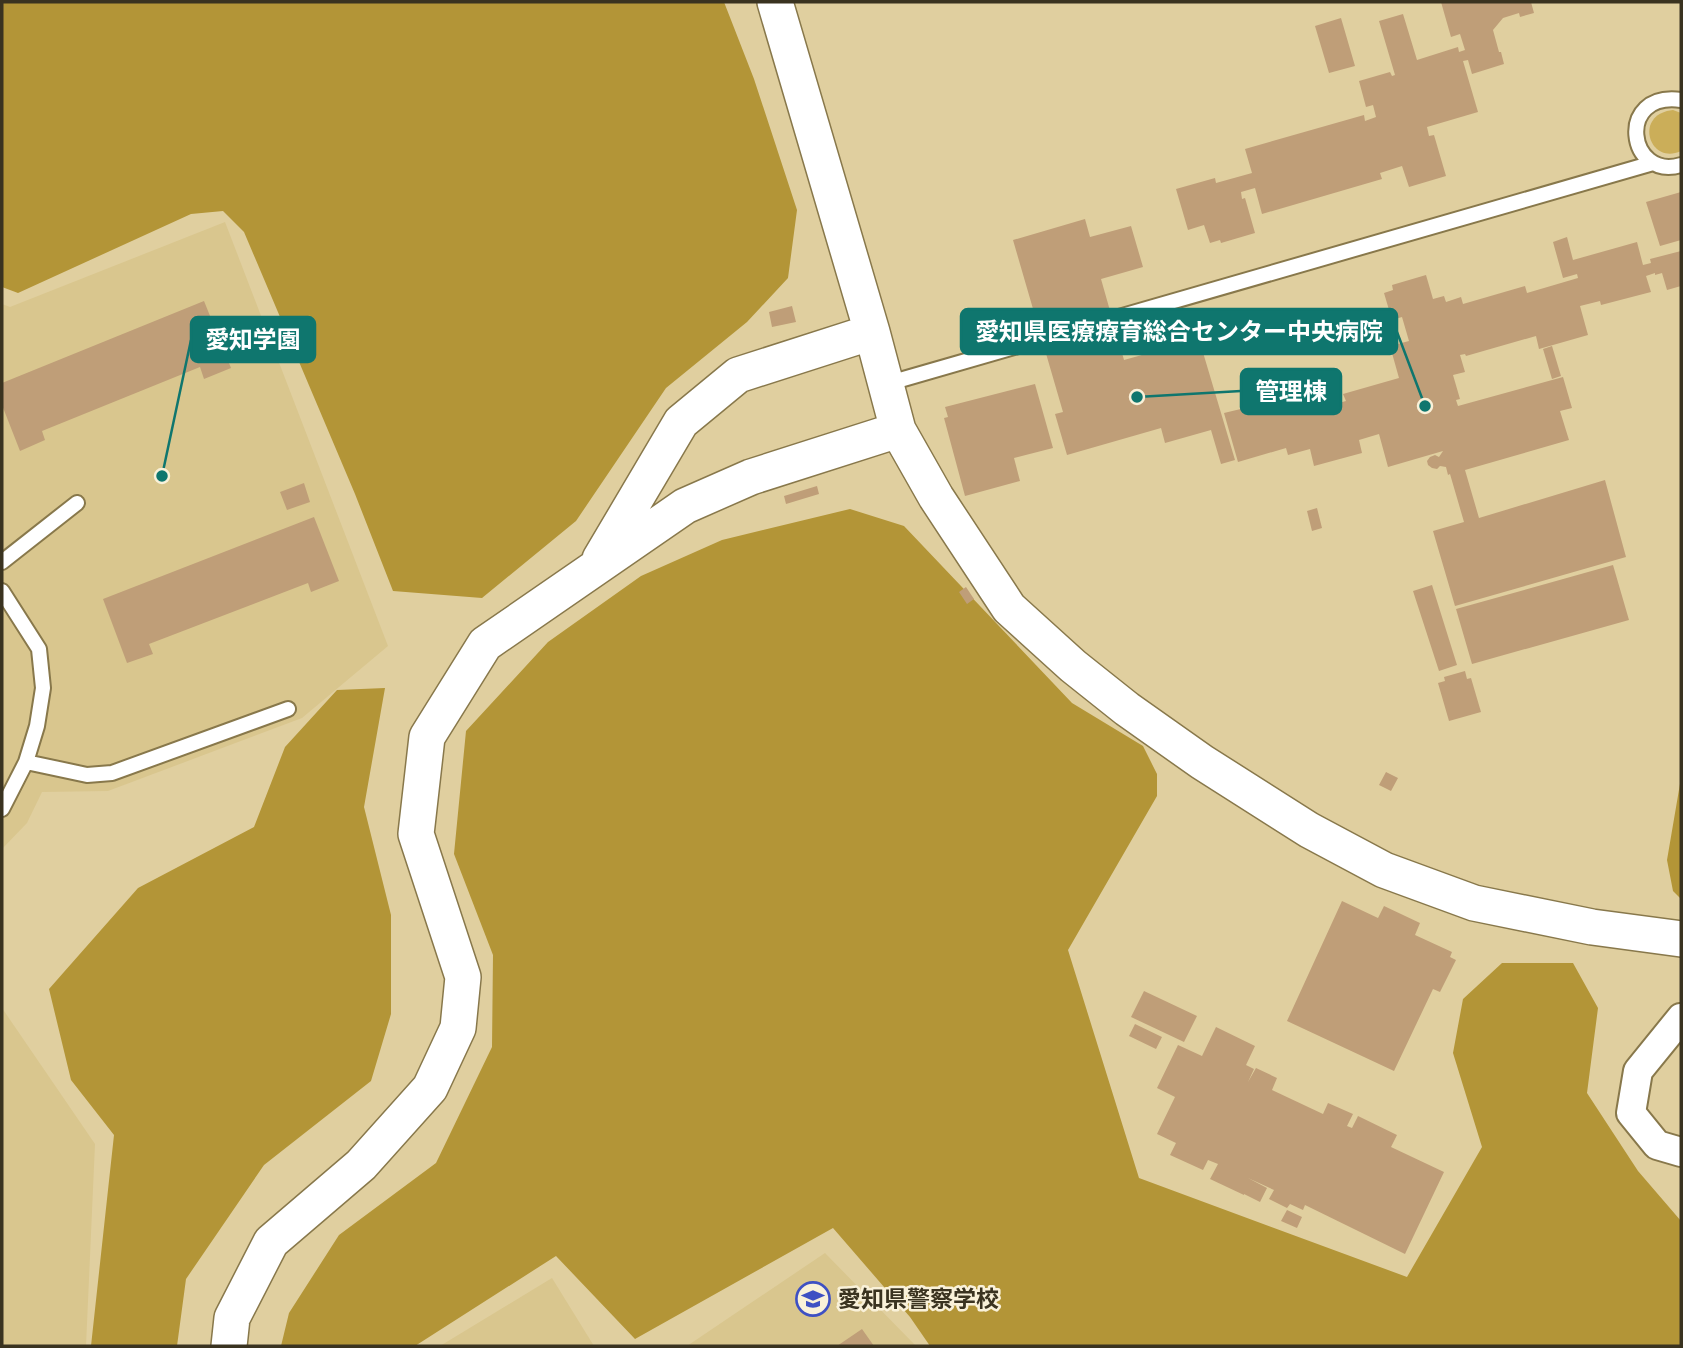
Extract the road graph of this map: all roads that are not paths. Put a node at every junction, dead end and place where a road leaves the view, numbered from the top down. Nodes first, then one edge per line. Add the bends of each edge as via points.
1 (775, 2) edge
2 (1681, 100) edge
3 (1653, 163) junction
4 (1681, 164) edge
5 (872, 332) junction
6 (886, 384) junction
7 (898, 430) junction
8 (77, 503) dead end
9 (2, 562) edge
10 (594, 568) junction
11 (2, 590) edge
12 (288, 709) dead end
13 (26, 762) junction
14 (2, 809) edge
15 (1681, 939) edge
16 (1681, 1018) edge
17 (1681, 1152) edge
18 (229, 1346) edge

1 - 5 street
2 - 3 lane via 1656,101 1638,118 1637,143
3 - 4 lane
3 - 6 lane
5 - 6 street
5 - 10 street via 738,375 681,422
6 - 7 street
7 - 10 street via 751,477 685,506
7 - 15 street via 936,497 1010,608 1073,666 1202,762 1309,830 1384,870 1474,903
8 - 9 lane
10 - 18 street via 485,644 427,737 416,834 463,977 458,1028 429,1088 361,1166 271,1242 232,1318
11 - 13 lane via 39,649 43,688
12 - 13 lane via 112,773 87,775
13 - 14 lane
16 - 17 street via 1639,1071 1631,1112 1657,1145

